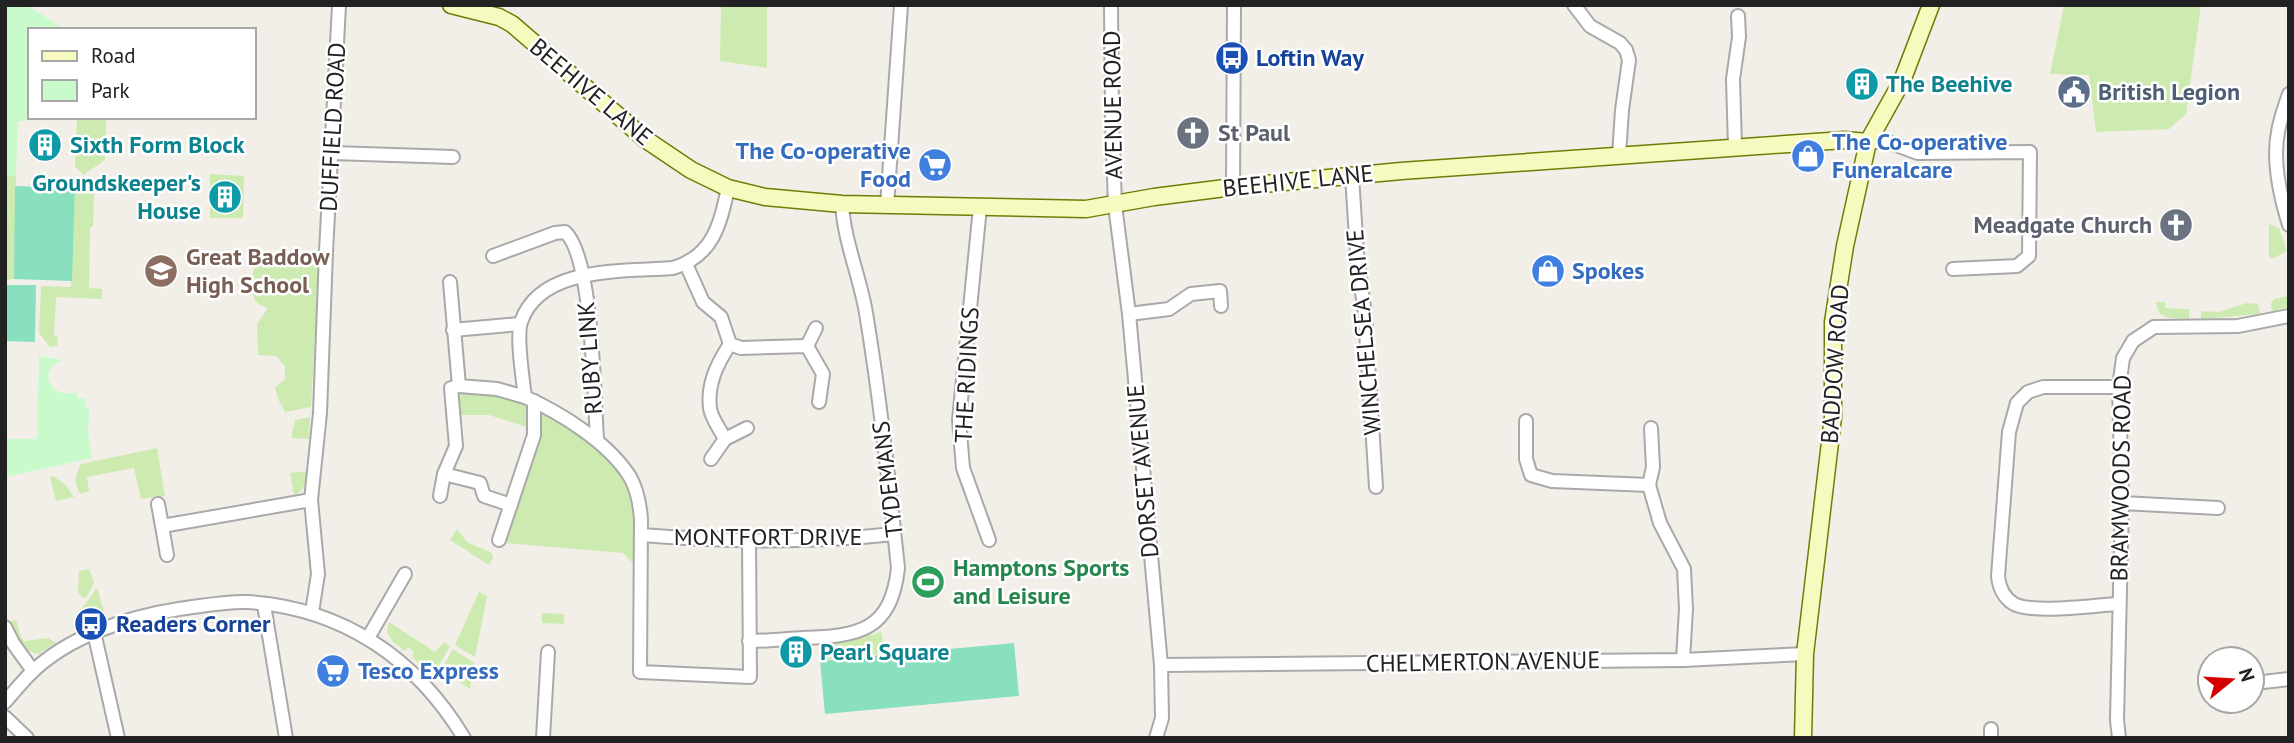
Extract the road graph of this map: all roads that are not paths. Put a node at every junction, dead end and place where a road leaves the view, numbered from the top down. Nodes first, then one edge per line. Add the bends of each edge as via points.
1 (339, 5) edge
2 (451, 5) edge
3 (901, 5) edge
4 (1111, 5) edge
5 (1234, 5) edge
6 (1574, 5) edge
7 (1931, 5) edge
8 (1738, 16) dead end
9 (2289, 94) edge
10 (1868, 142) junction
11 (1735, 147) junction
12 (333, 153) junction
13 (1619, 156) junction
14 (453, 157) dead end
15 (1352, 176) junction
16 (1233, 187) junction
17 (728, 188) junction
18 (842, 204) junction
19 (887, 205) junction
20 (1115, 205) junction
21 (980, 207) junction
22 (2289, 225) edge
23 (493, 256) dead end
24 (687, 264) junction
25 (1953, 269) dead end
26 (583, 276) junction
27 (450, 282) dead end
28 (1221, 306) dead end
29 (1129, 314) junction
30 (2289, 316) edge
31 (520, 324) junction
32 (816, 328) dead end
33 (453, 330) junction
34 (730, 344) junction
35 (807, 346) junction
36 (460, 386) junction
37 (2119, 387) junction
38 (530, 399) junction
39 (819, 402) dead end
40 (1526, 421) dead end
41 (747, 428) dead end
42 (1651, 428) dead end
43 (597, 439) junction
44 (724, 439) junction
45 (711, 459) dead end
46 (444, 474) junction
47 (1649, 485) junction
48 (1376, 487) dead end
49 (440, 496) dead end
50 (311, 500) junction
51 (2122, 503) junction
52 (158, 504) dead end
53 (511, 505) junction
54 (2218, 508) dead end
55 (162, 526) junction
56 (894, 534) junction
57 (642, 535) junction
58 (499, 540) dead end
59 (749, 540) junction
60 (989, 540) dead end
61 (167, 555) dead end
62 (405, 573) dead end
63 (2119, 604) junction
64 (264, 605) junction
65 (312, 612) junction
66 (5, 627) edge
67 (94, 632) junction
68 (368, 638) junction
69 (749, 641) junction
70 (548, 652) dead end
71 (1805, 654) junction
72 (1683, 660) junction
73 (1161, 666) junction
74 (33, 671) junction
75 (2289, 679) edge
76 (2266, 682) edge
77 (5, 702) edge
78 (5, 717) edge
79 (27, 738) edge
80 (118, 738) edge
81 (286, 738) edge
82 (464, 738) edge
83 (543, 738) edge
84 (1156, 738) edge
85 (1803, 738) edge
86 (2119, 738) edge

1 - 12 street, DUFFIELD ROAD
2 - 17 main road, BEEHIVE LANE via 512,24 645,139
3 - 19 street
4 - 20 street, AVENUE ROAD
5 - 16 street
6 - 13 street via 1590,26 1620,43 1629,60
7 - 10 main road, BADDOW ROAD via 1902,81
8 - 11 street via 1733,79
9 - 22 street via 2278,131 2276,159
10 - 11 main road, BEEHIVE LANE
10 - 25 street via 1888,142 1918,153 2031,152 2029,256 2017,266
10 - 71 main road, BADDOW ROAD via 1833,322 1833,417
11 - 13 main road, BEEHIVE LANE
12 - 14 street
12 - 50 street, DUFFIELD ROAD
13 - 15 main road, BEEHIVE LANE
15 - 16 main road, BEEHIVE LANE
15 - 48 street, WINCHELSEA DRIVE
16 - 20 main road, BEEHIVE LANE
17 - 18 main road, BEEHIVE LANE via 765,197
17 - 24 street via 708,248
18 - 19 main road, BEEHIVE LANE
18 - 56 street, TYDEMANS via 866,312
19 - 21 main road, BEEHIVE LANE
20 - 21 main road, BEEHIVE LANE via 1086,209
20 - 29 street, DORSET AVENUE
21 - 60 street, THE RIDINGS via 959,420 963,468
23 - 26 street, RUBY LINK via 565,232
24 - 26 street
24 - 34 street via 703,302 721,317
26 - 31 street via 543,291
26 - 43 street, RUBY LINK
27 - 33 street
28 - 29 street via 1220,291 1191,293 1169,309
29 - 73 street, DORSET AVENUE
30 - 37 street, BRAMWOODS ROAD via 2238,326 2162,326 2146,331 2123,358
31 - 33 street
31 - 38 street
32 - 35 street
33 - 36 street
34 - 35 street via 741,348
34 - 44 street via 711,379 710,410
35 - 39 street via 823,374
36 - 38 street via 497,389
36 - 46 street via 451,387 456,446
37 - 51 street, BRAMWOODS ROAD
37 - 63 street via 2043,387 2028,392 2017,403 2009,432 1998,576 2009,600 2026,608
38 - 43 street
38 - 53 street via 534,435
40 - 47 street via 1525,459 1531,475 1552,481
41 - 44 street
42 - 47 street
43 - 57 street via 630,477
44 - 45 street
46 - 49 street
46 - 53 street via 480,483 484,496
47 - 72 street via 1660,523 1684,569
50 - 55 street
50 - 65 street, DUFFIELD ROAD via 318,574
51 - 54 street
51 - 63 street, BRAMWOODS ROAD
52 - 55 street
53 - 58 street
55 - 61 street
56 - 59 street, MONTFORT DRIVE via 837,540
56 - 69 street, TYDEMANS via 895,589 884,612 869,626 844,636
57 - 59 street, MONTFORT DRIVE
57 - 69 street via 640,672 750,677
59 - 69 street
62 - 68 street
63 - 86 street, BRAMWOODS ROAD
64 - 65 street
64 - 67 street via 213,604 161,612
64 - 81 street
65 - 68 street
66 - 74 street
67 - 74 street
67 - 80 street
68 - 82 street via 424,683
70 - 83 street
71 - 72 street, CHELMERTON AVENUE
71 - 85 main road, BADDOW ROAD
72 - 73 street, CHELMERTON AVENUE
73 - 84 street, DORSET AVENUE via 1162,718
74 - 77 street
75 - 76 street
78 - 79 street

